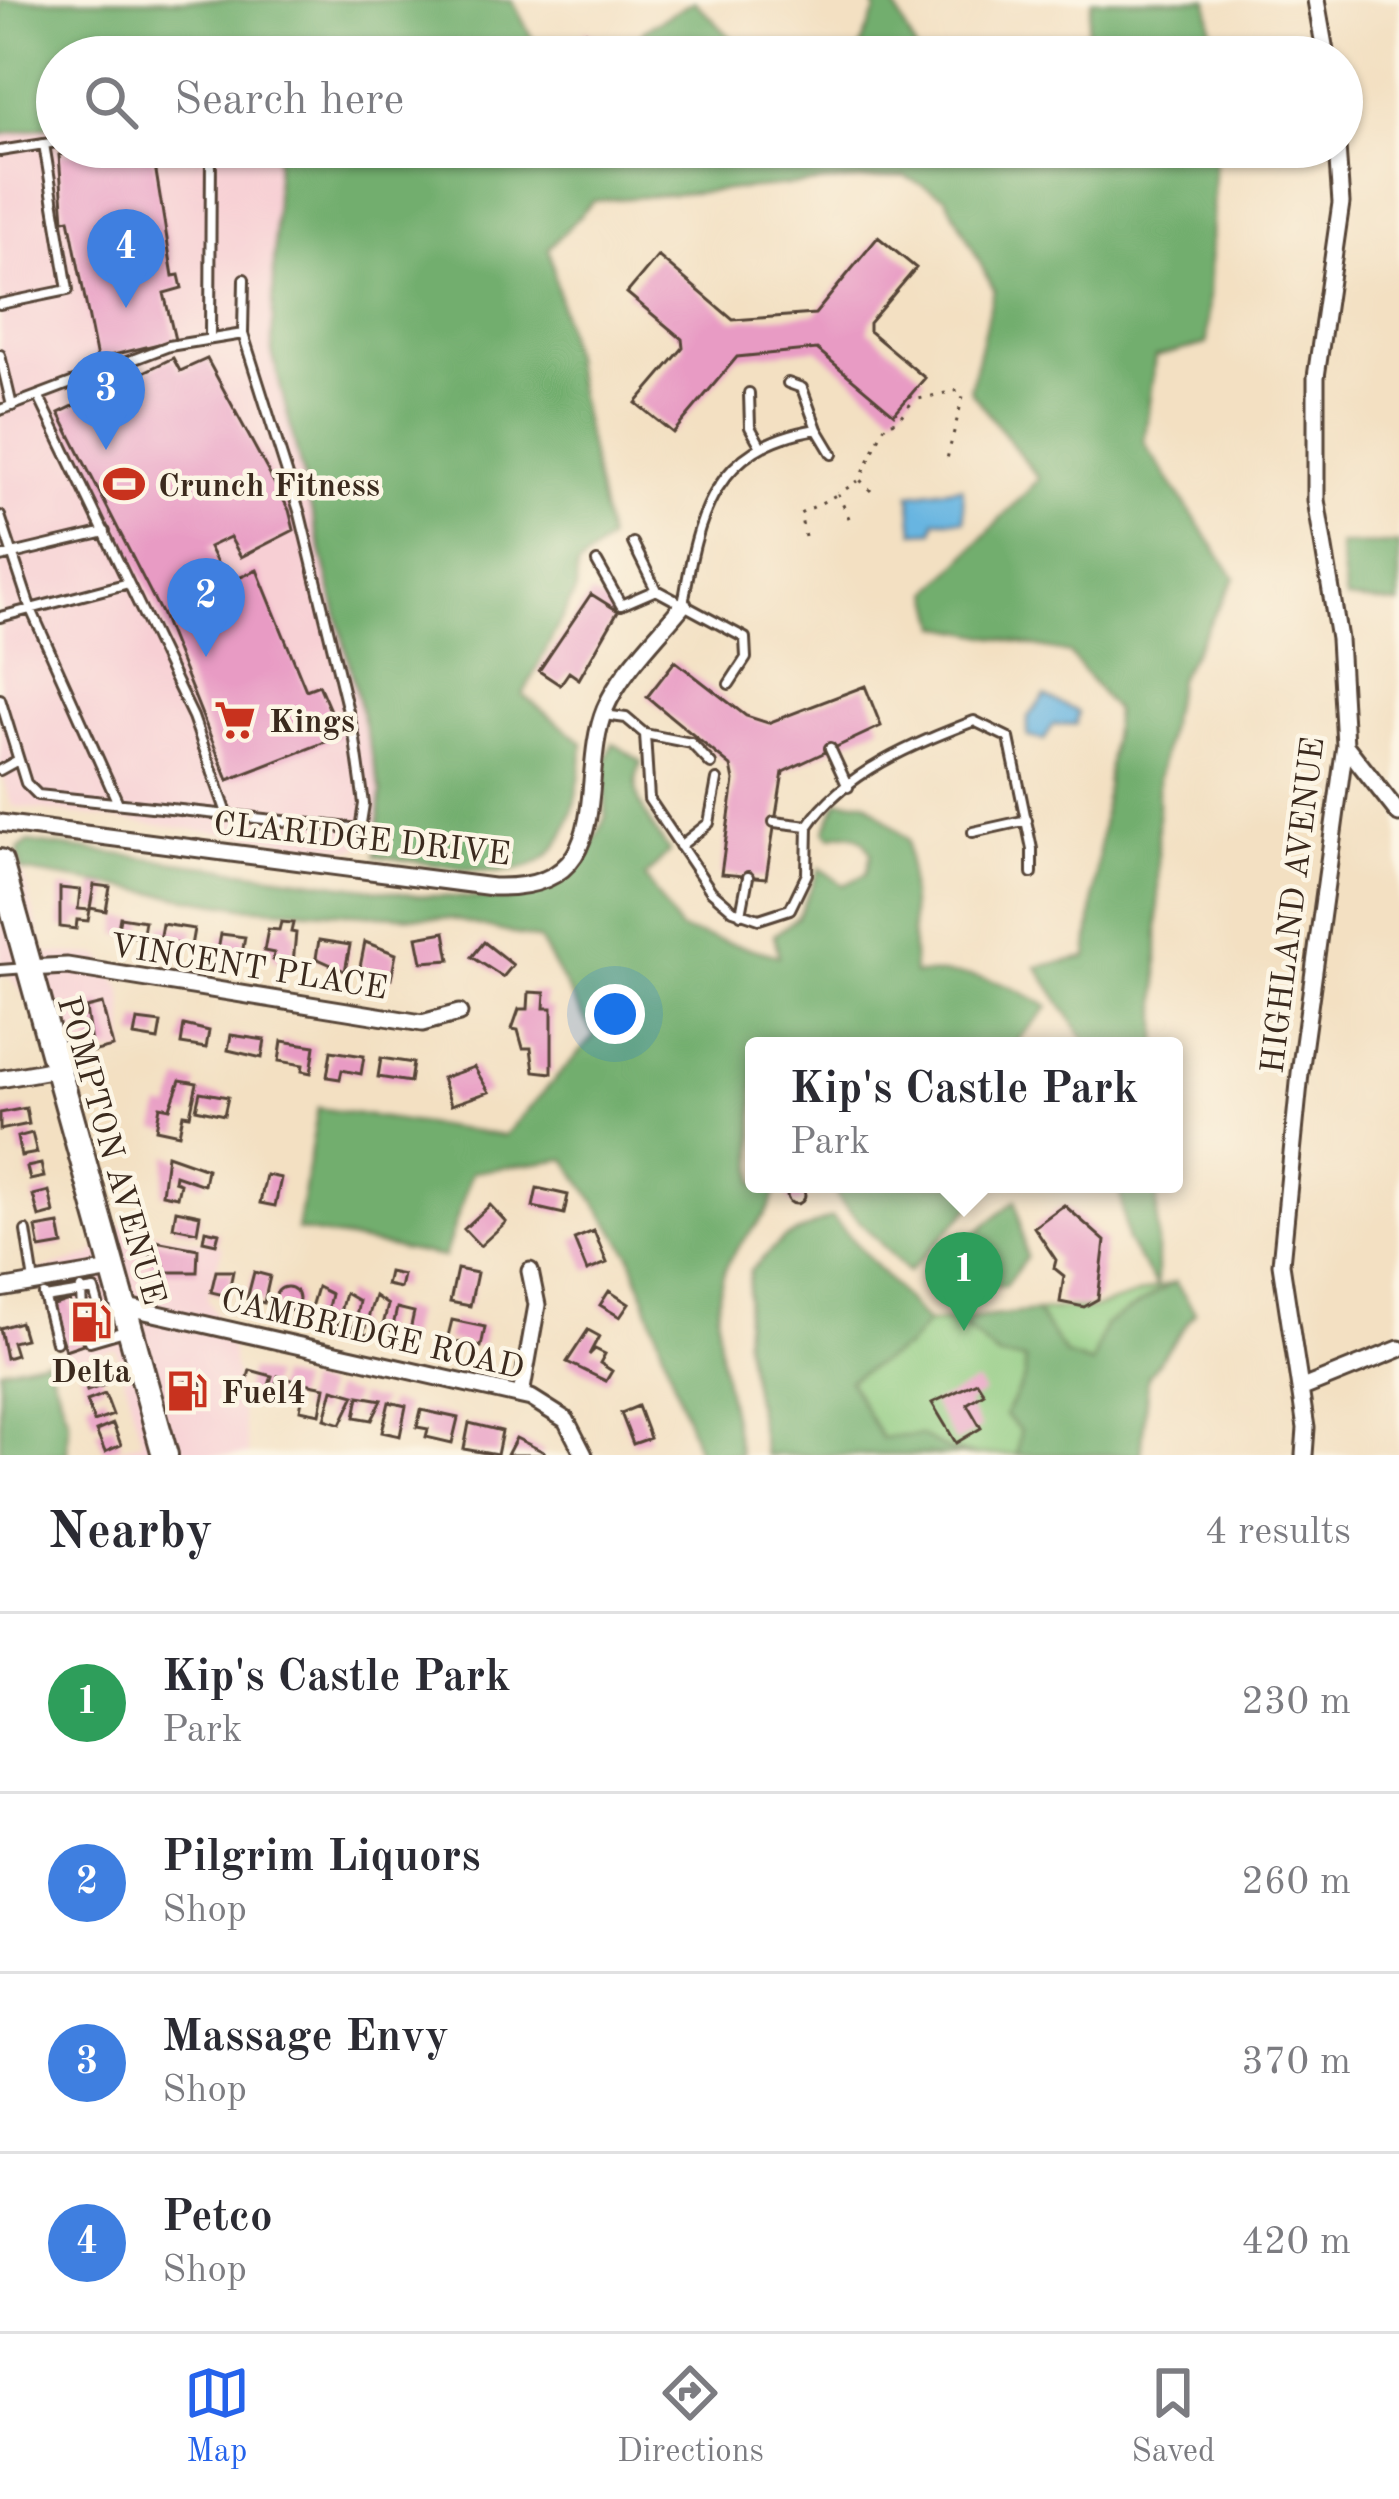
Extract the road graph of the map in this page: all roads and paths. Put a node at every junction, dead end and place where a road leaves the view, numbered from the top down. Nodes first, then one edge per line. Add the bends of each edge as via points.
1 (1316, 0) edge
2 (1322, 36) edge
3 (36, 144) edge
4 (0, 151) edge
5 (48, 168) edge
6 (211, 168) edge
7 (1338, 168) edge
8 (244, 279) dead end
9 (0, 304) edge
10 (243, 334) junction
11 (210, 339) junction
12 (0, 355) edge
13 (788, 383) dead end
14 (749, 393) dead end
15 (39, 397) junction
16 (12, 406) junction
17 (0, 410) edge
18 (817, 430) junction
19 (760, 445) junction
20 (832, 454) dead end
21 (947, 459) dead end
22 (860, 480) junction
23 (871, 490) dead end
24 (838, 494) junction
25 (0, 516) edge
26 (849, 518) dead end
27 (104, 532) junction
28 (806, 537) dead end
29 (633, 543) dead end
30 (15, 554) junction
31 (0, 557) edge
32 (597, 562) dead end
33 (125, 584) junction
34 (656, 590) junction
35 (683, 605) junction
36 (30, 607) junction
37 (0, 616) edge
38 (729, 684) dead end
39 (0, 699) edge
40 (603, 715) junction
41 (645, 734) junction
42 (1345, 745) junction
43 (830, 748) dead end
44 (18, 760) junction
45 (711, 764) dead end
46 (0, 770) edge
47 (718, 780) dead end
48 (848, 787) junction
49 (118, 804) junction
50 (1399, 814) edge
51 (228, 816) junction
52 (1027, 820) junction
53 (774, 822) dead end
54 (0, 823) edge
55 (808, 826) junction
56 (973, 832) dead end
57 (367, 839) dead end
58 (680, 846) junction
59 (367, 859) dead end
60 (0, 863) edge
61 (1032, 873) dead end
62 (748, 877) dead end
63 (741, 914) junction
64 (28, 968) junction
65 (0, 970) edge
66 (459, 1013) dead end
67 (56, 1069) junction
68 (0, 1079) edge
69 (26, 1231) dead end
70 (112, 1270) junction
71 (530, 1271) dead end
72 (80, 1284) junction
73 (40, 1288) junction
74 (0, 1289) edge
75 (86, 1313) dead end
76 (107, 1329) junction
77 (56, 1342) dead end
78 (1399, 1349) edge
79 (1300, 1389) junction
80 (521, 1396) junction
81 (165, 1455) edge
82 (584, 1455) edge
83 (1304, 1455) edge

1 - 2 street
3 - 4 lane
5 - 9 lane via 68,290
6 - 11 lane
7 - 42 street, HIGHLAND AVENUE via 1341,203 1316,377 1316,500 1340,638
8 - 10 lane
10 - 11 lane
10 - 51 lane via 300,514 364,804 360,830
11 - 15 lane via 169,346
12 - 16 lane
13 - 18 lane via 802,388
14 - 19 lane via 750,427
15 - 16 lane
15 - 27 lane
16 - 17 lane
18 - 19 lane
18 - 20 lane
19 - 35 lane via 708,501
21 - 22 path via 959,390 912,398 897,421 886,423
22 - 23 path
22 - 24 path
24 - 26 path
24 - 28 path via 800,514
25 - 30 lane
27 - 30 lane
27 - 33 lane
29 - 34 lane
30 - 31 lane
30 - 36 lane
32 - 34 lane via 621,604
33 - 36 lane
33 - 51 lane via 193,717
34 - 35 lane
35 - 38 lane via 745,638 746,658
35 - 40 street, CLARIDGE DRIVE
36 - 37 lane
36 - 49 lane
39 - 44 lane
40 - 41 lane via 626,718
40 - 54 street, CLARIDGE DRIVE via 584,838 562,866 518,886
41 - 45 lane via 691,743
41 - 58 lane via 649,799
42 - 50 street
42 - 79 street, HIGHLAND AVENUE via 1281,1264
43 - 48 lane
44 - 46 lane
44 - 49 lane via 38,795
47 - 58 lane via 709,823
48 - 52 lane via 896,753 974,721 1009,738
48 - 55 lane
49 - 51 lane
52 - 56 lane
52 - 61 lane
53 - 55 lane
55 - 63 lane via 808,874 790,909 769,919
57 - 59 path
58 - 63 lane via 710,891
60 - 64 main road, POMPTON AVENUE
62 - 63 lane
64 - 65 lane
64 - 66 street, VINCENT PLACE via 67,966 422,1023
64 - 67 main road, POMPTON AVENUE
67 - 68 street
67 - 70 main road, POMPTON AVENUE
69 - 73 lane
70 - 72 street
70 - 76 main road, POMPTON AVENUE
71 - 80 street via 537,1305
72 - 73 street
72 - 75 lane
72 - 76 lane via 94,1290
73 - 74 street
73 - 77 lane
76 - 80 street, CAMBRIDGE ROAD
76 - 81 main road, POMPTON AVENUE
78 - 79 street
79 - 83 street, HIGHLAND AVENUE
80 - 82 street, CAMBRIDGE ROAD via 558,1413

